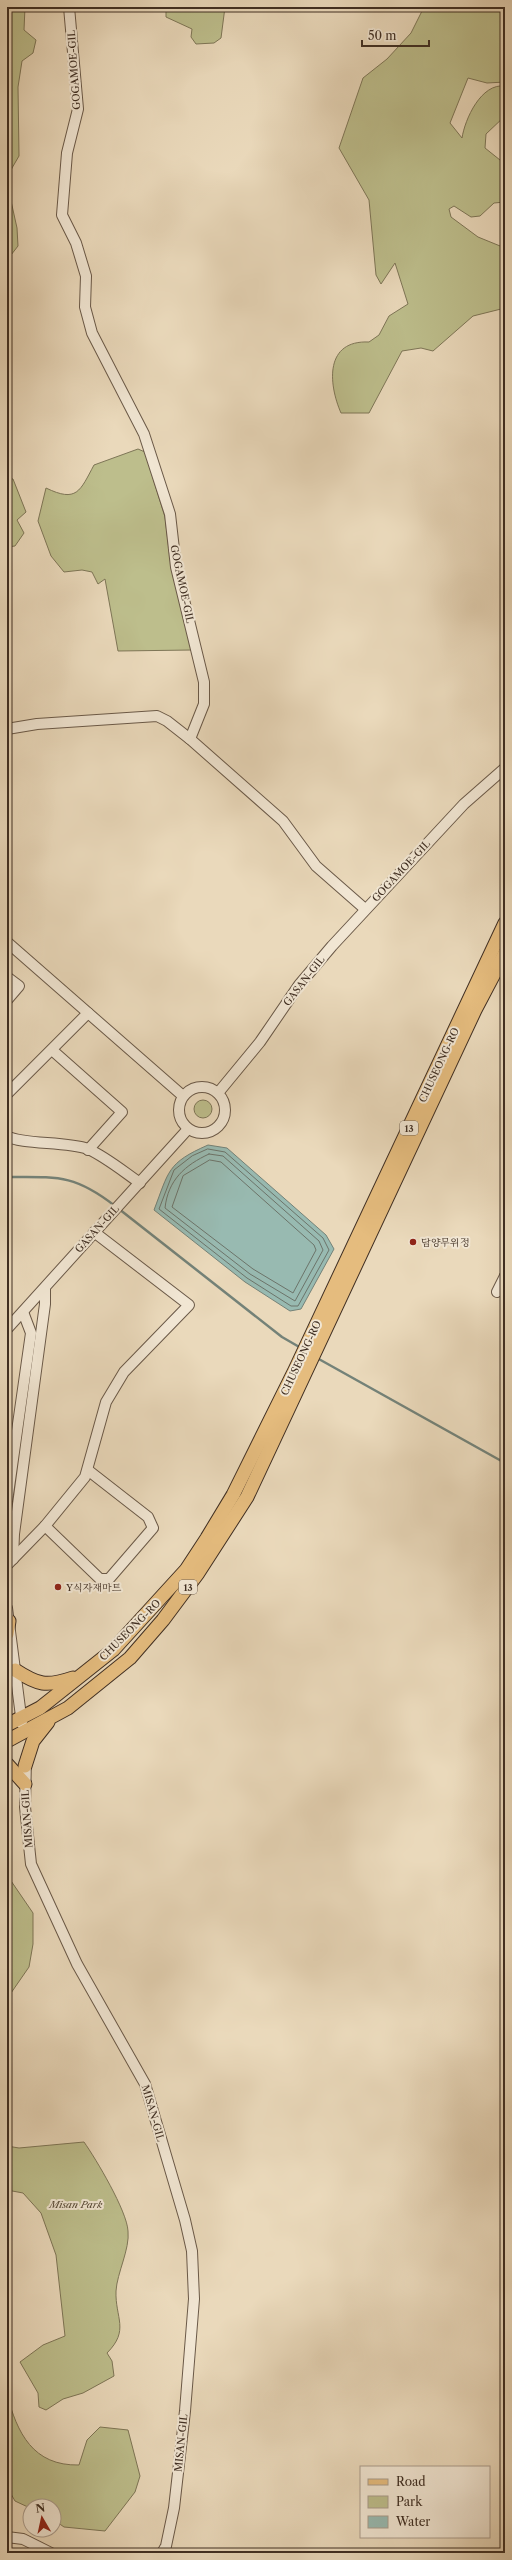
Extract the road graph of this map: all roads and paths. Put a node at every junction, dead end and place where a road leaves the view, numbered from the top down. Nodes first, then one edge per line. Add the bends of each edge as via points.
1 (69, 7) edge
2 (7, 729) edge
3 (190, 739) junction
4 (505, 768) edge
5 (365, 909) junction
6 (505, 923) edge
7 (7, 942) edge
8 (505, 953) edge
9 (7, 977) edge
10 (7, 1000) edge
11 (88, 1013) junction
12 (52, 1050) junction
13 (218, 1093) junction
14 (7, 1094) edge
15 (183, 1096) junction
16 (188, 1129) junction
17 (7, 1136) edge
18 (88, 1150) junction
19 (140, 1183) junction
20 (94, 1232) junction
21 (505, 1276) edge
22 (44, 1288) junction
23 (497, 1292) dead end
24 (23, 1312) junction
25 (7, 1329) edge
26 (317, 1336) junction
27 (300, 1373) junction
28 (89, 1471) junction
29 (7, 1500) edge
30 (45, 1526) junction
31 (10, 1562) edge
32 (8, 1621) edge
33 (15, 1670) junction
34 (82, 1674) junction
35 (52, 1717) junction
36 (7, 1725) edge
37 (23, 1725) junction
38 (7, 1741) edge
39 (7, 1764) edge
40 (25, 1766) junction
41 (25, 1784) junction
42 (7, 2537) edge
43 (50, 2553) edge
44 (162, 2553) edge

1 - 3 street, GOGAMOE-GIL via 78,109 67,153 62,214 76,243 86,276 85,307 92,333 144,434 170,514 176,567 204,682 204,704
2 - 3 street via 37,724 157,716
3 - 5 street, GOGAMOE-GIL via 283,821 316,866
4 - 5 street, GOGAMOE-GIL via 464,804
5 - 13 street, GASAN-GIL via 299,985 260,1042
6 - 26 main road, CHUSEONG-RO / 13
7 - 11 street
8 - 26 main road, CHUSEONG-RO / 13
9 - 10 street via 18,986
11 - 12 street
11 - 15 street
12 - 14 street
12 - 18 street via 122,1112
13 - 15 street via 204,1087 196,1088
13 - 16 street via 225,1105 220,1125 208,1133
15 - 16 street via 180,1117
16 - 19 street, GASAN-GIL
17 - 18 street via 14,1140 42,1141
18 - 19 street
19 - 20 street, GASAN-GIL
20 - 22 street, GASAN-GIL
20 - 28 street via 189,1305 124,1372 106,1402 96,1432
21 - 23 street
22 - 24 street, GASAN-GIL
22 - 31 street via 45,1304
24 - 25 street, GASAN-GIL
24 - 29 street via 31,1333
26 - 27 main road, CHUSEONG-RO / 13
27 - 34 main road, CHUSEONG-RO / 13 via 233,1495 186,1570 113,1650
27 - 35 main road, CHUSEONG-RO / 13 via 247,1497 198,1574 130,1658 68,1708
28 - 30 street via 70,1498
28 - 30 street via 148,1517 153,1528 109,1579 100,1579
30 - 31 street
32 - 33 street
33 - 34 main road via 40,1684 55,1684
33 - 37 street
34 - 37 main road, CHUSEONG-RO / 13
35 - 37 main road, CHUSEONG-RO / 13
35 - 40 main road via 32,1741
36 - 37 main road, CHUSEONG-RO / 13
37 - 38 main road, CHUSEONG-RO / 13
37 - 40 street, MISAN-GIL via 27,1747
39 - 41 main road
40 - 41 street, MISAN-GIL
41 - 44 street, MISAN-GIL via 31,1864 77,1964 145,2084 189,2236 194,2299 174,2508 166,2546
42 - 43 street via 23,2539

